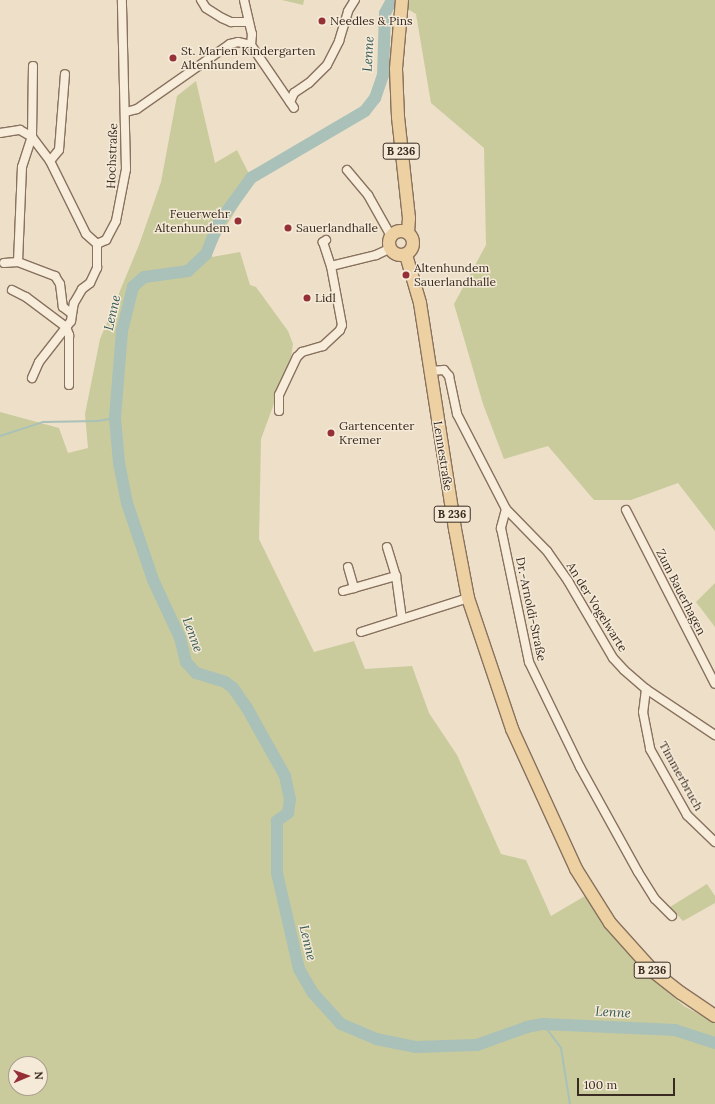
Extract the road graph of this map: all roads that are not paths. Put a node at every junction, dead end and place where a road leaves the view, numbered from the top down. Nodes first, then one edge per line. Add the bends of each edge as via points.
1 (122, 0) edge
2 (201, 0) edge
3 (244, 0) edge
4 (355, 0) edge
5 (402, 0) edge
6 (248, 22) junction
7 (251, 45) junction
8 (33, 66) dead end
9 (65, 74) dead end
10 (126, 112) junction
11 (0, 133) edge
12 (32, 137) junction
13 (50, 160) junction
14 (347, 170) dead end
15 (408, 233) junction
16 (391, 236) junction
17 (326, 240) dead end
18 (97, 244) junction
19 (389, 249) junction
20 (406, 255) junction
21 (18, 262) junction
22 (4, 263) dead end
23 (331, 266) junction
24 (12, 290) dead end
25 (71, 313) junction
26 (66, 327) junction
27 (430, 371) junction
28 (32, 378) dead end
29 (69, 385) dead end
30 (279, 411) dead end
31 (506, 509) junction
32 (626, 510) dead end
33 (387, 547) dead end
34 (348, 566) dead end
35 (396, 576) junction
36 (354, 588) junction
37 (342, 591) dead end
38 (468, 598) junction
39 (402, 619) junction
40 (361, 632) dead end
41 (715, 684) edge
42 (646, 689) junction
43 (715, 735) edge
44 (715, 842) edge
45 (672, 916) dead end
46 (715, 1016) edge

1 - 10 street, Hochstraße
2 - 6 street via 206,8 222,18 231,22
3 - 6 street
4 - 7 street via 348,11 339,41 327,65 294,93 292,105
5 - 15 main road, B 236 via 397,93 409,218
6 - 7 street via 252,37
7 - 10 street via 238,42 230,44 137,109
8 - 12 street
9 - 13 street via 58,150
10 - 18 street, Hochstraße via 126,169 120,208 110,236
11 - 12 street via 20,130
12 - 13 street
12 - 21 street via 22,167
13 - 18 street via 86,234
14 - 16 street via 368,195
15 - 16 main road via 401,231
15 - 20 main road, B 236 via 413,246
16 - 19 main road
17 - 23 street via 324,242
18 - 25 street via 97,268 90,283 82,289
19 - 20 main road via 395,254
19 - 23 street via 376,255
20 - 27 main road, Lennestraße / B 236 via 420,302
21 - 22 street
21 - 25 street via 55,276 60,284 63,307
23 - 30 street via 342,325 323,346 302,352 296,357 279,395
24 - 26 street via 26,297
25 - 26 street via 71,321
26 - 28 street via 39,362
26 - 29 street via 69,335
27 - 31 street via 444,370 449,376 457,414
27 - 38 main road, Lennestraße / B 236 via 454,529
31 - 42 street, An der Vogelwarte via 547,551 614,658
31 - 45 street, Dr.-Arnoldi-Straße via 502,528 529,662 580,767 638,872 655,899
32 - 41 street, Zum Bauerhagen
33 - 35 street
34 - 36 street
35 - 36 street
35 - 39 street
36 - 37 street
38 - 39 street
38 - 46 main road, Lennestraße / B 236 via 512,729 576,869 601,910 628,945 680,994
39 - 40 street
42 - 43 street, An der Vogelwarte
42 - 44 street, Timmerbruch via 643,712 650,749 688,815

